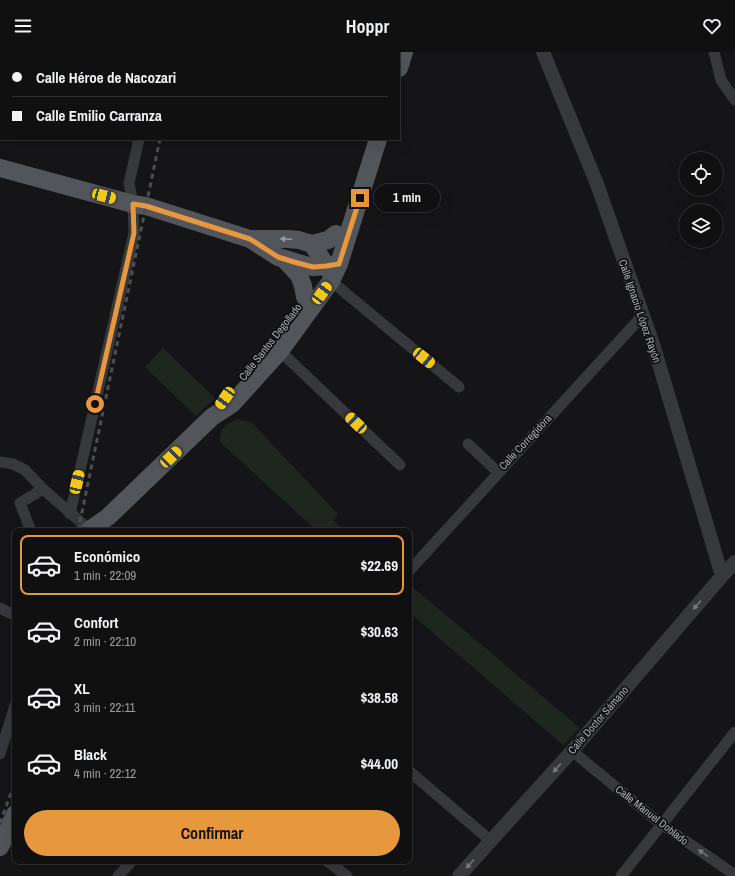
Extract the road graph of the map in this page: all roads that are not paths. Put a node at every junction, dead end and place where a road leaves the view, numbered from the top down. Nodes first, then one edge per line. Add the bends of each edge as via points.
1 (404, 52) edge
2 (543, 52) edge
3 (714, 52) edge
4 (400, 65) edge
5 (735, 100) edge
6 (139, 140) edge
7 (366, 140) edge
8 (378, 140) edge
9 (0, 168) edge
10 (133, 204) junction
11 (336, 234) junction
12 (250, 239) junction
13 (312, 244) junction
14 (284, 259) junction
15 (332, 272) junction
16 (305, 297) junction
17 (643, 315) junction
18 (280, 350) junction
19 (460, 387) dead end
20 (212, 417) junction
21 (468, 444) dead end
22 (0, 462) edge
23 (400, 465) dead end
24 (498, 472) junction
25 (43, 490) junction
26 (70, 514) junction
27 (30, 528) edge
28 (96, 528) edge
29 (735, 562) edge
30 (412, 568) edge
31 (722, 576) junction
32 (0, 608) edge
33 (12, 613) edge
34 (12, 715) edge
35 (735, 732) edge
36 (572, 751) junction
37 (0, 754) edge
38 (412, 774) edge
39 (12, 821) edge
40 (661, 824) junction
41 (491, 841) junction
42 (0, 847) edge
43 (129, 864) edge
44 (331, 864) edge
45 (735, 875) edge
46 (118, 876) edge
47 (347, 876) edge
48 (459, 876) edge
49 (621, 876) edge

1 - 4 main road
2 - 17 street, Calle Ignacio López Rayón via 597,184
3 - 5 street via 721,80
6 - 10 street via 129,183
7 - 11 main road
8 - 15 main road
9 - 10 main road
10 - 12 main road
10 - 26 street via 134,233
11 - 13 main road via 330,239
11 - 15 main road
13 -> 12 main road via 288,239
12 - 14 main road
13 - 15 main road
14 - 15 main road
14 - 16 main road via 299,275
15 - 16 main road, Calle Santos Degollado
15 - 18 main road, Calle Santos Degollado
15 - 19 street
16 - 20 main road, Calle Santos Degollado
17 - 24 street, Calle Corregidora
17 - 31 street, Calle Ignacio López Rayón
18 - 20 main road, Calle Santos Degollado via 232,404
18 - 23 street
20 - 28 main road, Calle Santos Degollado
21 - 24 street
22 - 25 street via 13,464 25,470
24 - 30 street, Calle Corregidora
25 - 26 street
25 - 27 street via 20,503
26 - 28 street
29 - 31 street, Calle Doctor Sámano
31 -> 36 street, Calle Doctor Sámano
32 - 33 street
34 - 37 street
35 - 40 street
36 - 40 street, Calle Manuel Doblado
36 -> 41 street, Calle Doctor Sámano
38 - 41 street
39 - 42 main road
45 -> 40 street, Calle Manuel Doblado
40 - 49 street
41 -> 48 street, Calle Doctor Sámano
43 - 46 street
44 - 47 street

